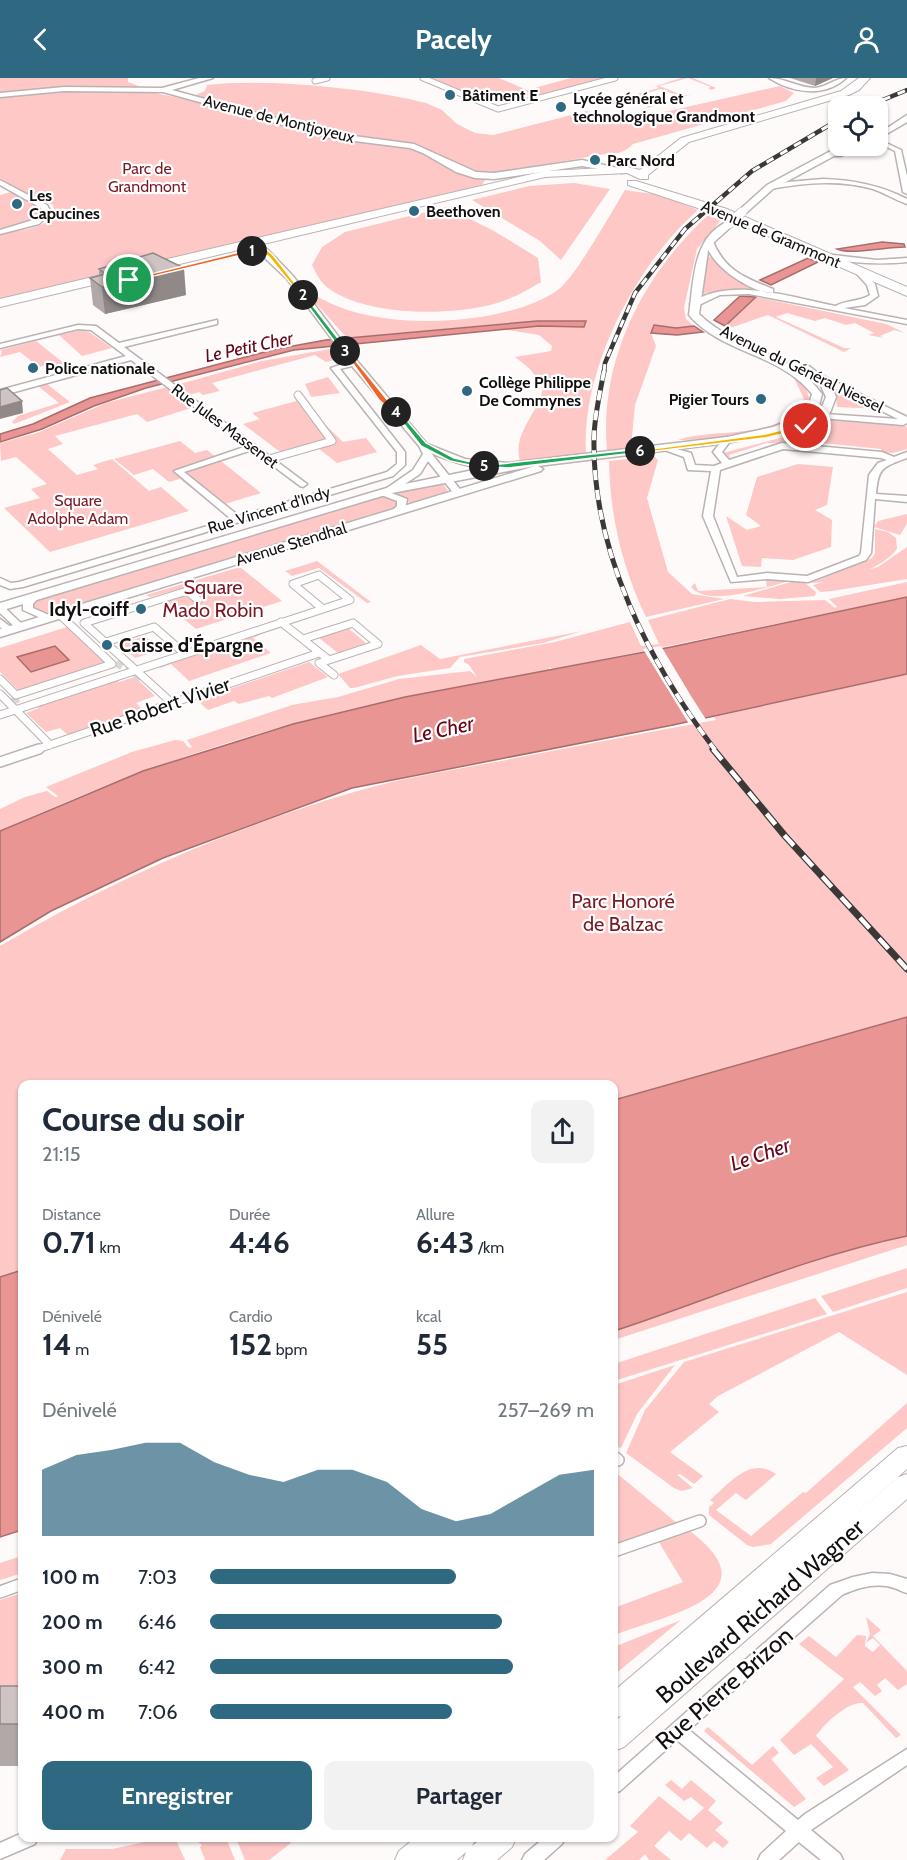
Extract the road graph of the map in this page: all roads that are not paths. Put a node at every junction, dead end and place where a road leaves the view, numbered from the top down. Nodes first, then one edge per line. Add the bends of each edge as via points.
1 (208, 78) edge
2 (327, 78) edge
3 (423, 78) edge
4 (615, 78) edge
5 (772, 78) edge
6 (843, 78) edge
7 (853, 78) edge
8 (865, 78) edge
9 (124, 79) edge
10 (315, 81) dead end
11 (84, 88) junction
12 (162, 90) junction
13 (0, 95) edge
14 (195, 98) junction
15 (907, 117) edge
16 (739, 123) junction
17 (888, 125) edge
18 (888, 131) edge
19 (888, 144) edge
20 (828, 156) edge
21 (832, 156) edge
22 (823, 159) junction
23 (661, 162) junction
24 (613, 173) junction
25 (666, 174) dead end
26 (643, 176) junction
27 (906, 179) edge
28 (0, 182) edge
29 (632, 183) junction
30 (675, 184) dead end
31 (770, 187) junction
32 (10, 188) junction
33 (0, 191) edge
34 (907, 192) edge
35 (702, 201) junction
36 (907, 202) edge
37 (723, 212) junction
38 (0, 232) edge
39 (709, 241) junction
40 (258, 246) junction
41 (823, 255) junction
42 (904, 260) edge
43 (907, 269) edge
44 (859, 272) junction
45 (131, 276) junction
46 (907, 292) edge
47 (797, 300) junction
48 (0, 303) edge
49 (812, 303) junction
50 (694, 304) junction
51 (0, 310) edge
52 (214, 322) dead end
53 (907, 322) edge
54 (0, 346) edge
55 (118, 346) junction
56 (132, 357) junction
57 (355, 363) junction
58 (815, 380) junction
59 (0, 393) edge
60 (298, 395) dead end
61 (813, 409) junction
62 (826, 413) junction
63 (896, 414) junction
64 (907, 421) edge
65 (727, 440) junction
66 (254, 447) junction
67 (663, 448) junction
68 (428, 450) junction
69 (907, 455) edge
70 (269, 459) junction
71 (580, 459) junction
72 (895, 460) junction
73 (726, 462) junction
74 (508, 466) junction
75 (716, 469) junction
76 (449, 477) junction
77 (303, 484) dead end
78 (384, 491) junction
79 (462, 492) junction
80 (871, 496) junction
81 (907, 499) edge
82 (396, 512) junction
83 (242, 518) junction
84 (261, 528) junction
85 (0, 581) edge
86 (34, 597) junction
87 (198, 600) dead end
88 (0, 608) edge
89 (323, 609) junction
90 (53, 616) junction
91 (281, 622) junction
92 (7, 628) edge
93 (303, 639) junction
94 (106, 642) junction
95 (319, 653) junction
96 (185, 654) junction
97 (328, 660) junction
98 (135, 670) junction
99 (334, 675) dead end
100 (0, 679) edge
101 (0, 694) edge
102 (172, 703) junction
103 (15, 710) junction
104 (0, 715) edge
105 (50, 745) junction
106 (0, 762) edge
107 (907, 1455) edge
108 (907, 1484) edge
109 (700, 1521) dead end
110 (618, 1550) edge
111 (18, 1585) edge
112 (907, 1587) edge
113 (0, 1592) edge
114 (618, 1704) edge
115 (677, 1730) junction
116 (618, 1736) edge
117 (907, 1756) edge
118 (618, 1782) edge
119 (798, 1830) junction
120 (20, 1842) edge
121 (430, 1842) edge
122 (457, 1842) edge
123 (497, 1842) edge
124 (551, 1842) edge
125 (0, 1851) edge
126 (409, 1860) edge
127 (436, 1860) edge
128 (477, 1860) edge
129 (531, 1860) edge
130 (767, 1860) edge
131 (834, 1860) edge

1 - 12 street
1 - 14 street via 191,89
2 - 10 street
3 - 4 street via 498,109
5 - 6 street via 814,90
7 - 16 main road via 837,89 746,116
8 - 16 main road via 845,93
9 - 11 street via 117,87
9 - 12 street
11 - 12 street, Avenue de Montjoyeux
11 - 13 street, Avenue de Montjoyeux
12 - 14 street, Avenue de Montjoyeux
14 - 24 street, Avenue de Montjoyeux via 343,137 419,148 475,175 494,176 582,163
15 - 17 street
15 - 18 street
16 - 23 main road via 679,143
19 - 27 street via 898,150
20 - 22 street
21 - 22 street
22 - 31 street
23 - 25 main road
23 - 26 main road
24 - 26 main road
24 - 29 main road, Avenue de Grammont via 616,183
24 - 40 main road via 518,182
26 - 29 main road
26 - 35 main road
27 - 34 street
28 - 32 street
29 - 37 main road, Avenue de Grammont
30 - 35 main road
31 - 36 street via 807,181 854,182 883,189
31 - 39 street, bridge
32 - 33 street
32 - 38 street via 44,207 47,213 36,222
35 - 37 main road
37 - 41 main road, Avenue de Grammont
39 - 47 street via 711,253 719,262 759,286
39 - 50 street, Avenue du Général Niessel via 703,251
40 - 45 main road
40 - 57 street via 290,278
41 - 42 street via 866,263
41 - 44 main road, Avenue de Grammont
42 - 43 street
44 - 46 main road, Avenue de Grammont
44 - 49 street via 874,288 872,299 847,306
45 - 48 main road
45 - 51 main road
47 - 49 street
47 - 50 street via 729,292
49 - 53 street
50 - 58 street, Avenue du Général Niessel via 697,319 716,333
52 - 55 street
54 - 55 street, Rue Jules Massenet via 83,326 93,328
55 - 56 street, Rue Jules Massenet
56 - 59 street
56 - 66 street, Rue Jules Massenet
57 - 68 street
57 - 83 street, Rue Vincent d'Indy via 335,368 401,452 401,465 390,474
58 - 61 street
58 - 62 street via 829,389
58 - 63 street, Avenue du Général Niessel
60 - 70 street via 332,441
61 - 62 street, Avenue Stendhal
61 - 65 street, Avenue Stendhal via 784,427
62 - 63 street, Avenue Stendhal
62 - 64 street, Avenue Stendhal
62 - 65 street, Avenue Stendhal via 791,432
63 - 64 street, Avenue du Général Niessel
65 - 67 street, Avenue Stendhal
65 - 73 street via 717,452
66 - 70 street, Rue Jules Massenet
66 - 83 street via 178,471
67 - 71 street, Avenue Stendhal
67 - 75 street via 688,455 691,468
68 - 74 street via 466,463
68 - 76 street
68 - 78 street via 417,471
69 - 72 street
70 - 77 street, Rue Jules Massenet
71 - 74 street, Avenue Stendhal
71 - 79 street, Avenue Stendhal
72 - 73 street via 882,455 787,446
72 - 80 street via 881,465 873,475
73 - 75 street
74 - 76 street, Avenue Stendhal
75 - 80 street via 708,516 734,580 767,576 808,579 863,558
76 - 78 street, Avenue Stendhal
76 - 79 street
78 - 82 street via 402,499 402,507
78 - 84 street, Avenue Stendhal
79 - 82 street, Avenue Stendhal
80 - 81 street
82 - 90 street, Avenue Stendhal
83 - 84 street
83 - 85 street, Rue Vincent d'Indy via 20,585
84 - 86 street, Avenue Stendhal
86 - 88 street, Avenue Stendhal
86 - 90 street via 28,610
87 - 94 street via 187,591 84,623
88 - 92 street
89 - 89 street via 350,600 319,575 293,584
89 - 91 street
90 - 92 street, Avenue Stendhal
90 - 100 street via 114,663 15,696
91 - 93 street
91 - 96 street
93 - 95 street
93 - 97 street via 353,623 378,644
94 - 96 street via 154,627
94 - 98 street
95 - 97 street
95 - 102 street, Rue Robert Vivier
96 - 98 street
97 - 99 street via 319,663
98 - 102 street
98 - 103 street
101 - 103 street
102 - 105 street, Rue Robert Vivier
103 - 104 street
103 - 105 street
105 - 106 street, Rue Robert Vivier
107 - 114 main road, Boulevard Richard Wagner
108 - 116 main road, Boulevard Richard Wagner
109 - 110 street
111 - 113 street
112 - 115 street, Rue Pierre Brizon via 877,1579 836,1590
115 - 118 street, Rue Pierre Brizon
115 - 119 street
117 - 119 street
119 - 130 street
119 - 131 street
120 - 125 street
121 - 126 main road
122 - 127 main road
123 - 128 main road
124 - 129 street

